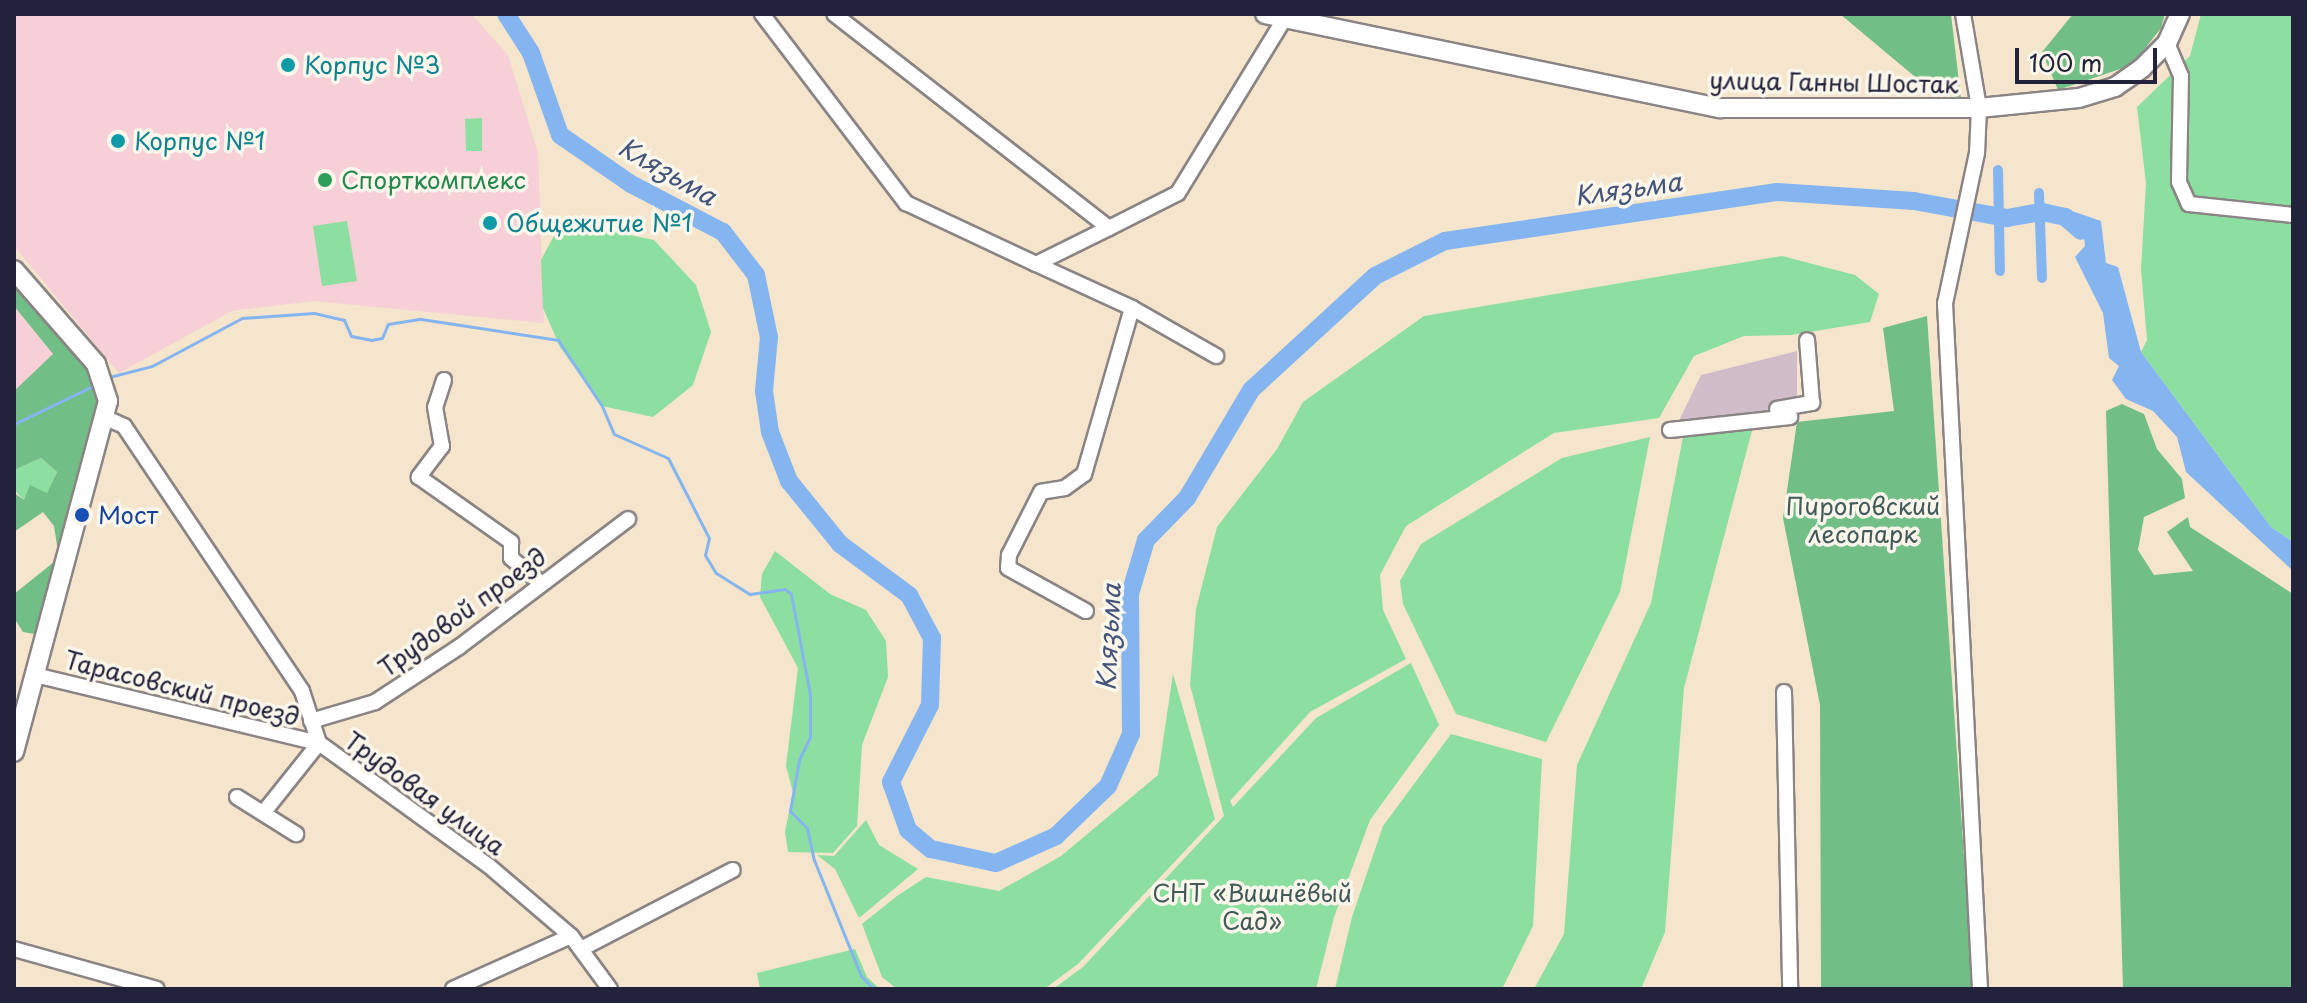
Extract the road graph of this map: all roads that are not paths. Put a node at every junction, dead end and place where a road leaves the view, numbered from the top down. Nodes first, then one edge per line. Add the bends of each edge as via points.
1 (762, 14) edge
2 (834, 14) edge
3 (1265, 14) edge
4 (1963, 14) edge
5 (2180, 14) edge
6 (1285, 18) junction
7 (2167, 43) junction
8 (1979, 108) junction
9 (2293, 215) edge
10 (1109, 228) junction
11 (1036, 264) junction
12 (14, 270) edge
13 (1132, 308) junction
14 (1807, 340) dead end
15 (1216, 356) dead end
16 (444, 380) dead end
17 (106, 418) junction
18 (1670, 430) dead end
19 (628, 519) dead end
20 (540, 582) junction
21 (1086, 611) dead end
22 (35, 675) junction
23 (1784, 692) dead end
24 (311, 721) junction
25 (319, 743) junction
26 (14, 752) edge
27 (237, 797) dead end
28 (264, 812) junction
29 (296, 834) dead end
30 (733, 870) dead end
31 (571, 936) junction
32 (14, 949) edge
33 (581, 949) junction
34 (157, 989) edge
35 (453, 989) edge
36 (610, 989) edge
37 (1790, 989) edge
38 (1980, 989) edge

1 - 11 street via 906,203
2 - 10 street
3 - 6 main road, улица Ганны Шостак
4 - 8 street
5 - 7 main road
6 - 8 main road, улица Ганны Шостак via 1720,108
6 - 10 street via 1178,193
7 - 8 main road, улица Ганны Шостак via 2115,87 2079,98
7 - 9 street via 2181,76 2179,182 2189,204
8 - 38 street via 1974,180 1945,303
10 - 11 street
11 - 13 street
12 - 17 main road via 100,376
13 - 15 street
13 - 21 street via 1084,474 1065,488 1041,492 1009,555 1008,568
14 - 18 street via 1812,403 1783,413
16 - 20 street via 435,407 442,446 419,477 511,542 511,558
17 - 22 main road
17 - 24 street, Трудовая улица via 124,426 302,691
19 - 20 street, Трудовой проезд
20 - 24 street, Трудовой проезд via 459,647 375,702
22 - 25 street, Тарасовский проезд
22 - 26 main road
23 - 37 street
24 - 25 street, Трудовая улица
25 - 28 street
25 - 31 street, Трудовая улица via 489,866
27 - 28 street
28 - 29 street
30 - 33 street
31 - 33 street, Трудовая улица
31 - 35 street
32 - 34 street
33 - 36 street, Трудовая улица

